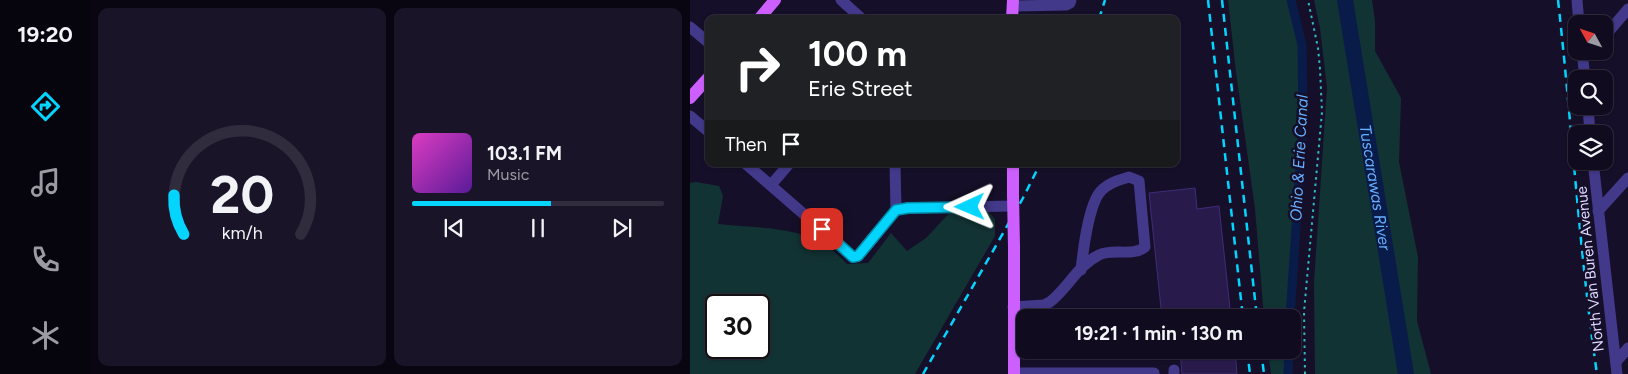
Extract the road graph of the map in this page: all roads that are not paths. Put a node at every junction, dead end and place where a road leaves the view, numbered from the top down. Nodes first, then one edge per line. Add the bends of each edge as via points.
1 (775, 0) edge
2 (841, 0) edge
3 (1071, 0) edge
4 (1577, 0) edge
5 (1013, 8) edge
6 (1628, 9) edge
7 (762, 15) edge
8 (858, 15) edge
9 (1578, 15) edge
10 (1613, 26) edge
11 (690, 27) edge
12 (705, 40) edge
13 (705, 81) edge
14 (690, 98) edge
15 (690, 116) edge
16 (705, 129) edge
17 (750, 167) edge
18 (786, 167) edge
19 (895, 167) edge
20 (1013, 167) edge
21 (1594, 170) edge
22 (1628, 178) edge
23 (771, 185) junction
24 (1011, 203) junction
25 (896, 210) junction
26 (1598, 211) junction
27 (1081, 270) junction
28 (1013, 307) junction
29 (1628, 348) edge
30 (1616, 362) junction
31 (1154, 373) edge
32 (1014, 374) edge
33 (1617, 374) edge

1 - 7 main road
2 - 8 street
3 - 5 street via 1066,5
4 - 9 street
6 - 10 street
11 - 12 street
13 - 14 main road
15 - 16 street
17 - 23 street
18 - 23 street
19 - 25 street
20 - 24 main road
21 - 26 street, North Van Buren Avenue
22 - 26 street
23 - 25 street via 853,257 858,256
24 - 25 street
24 - 28 main road, bridge
26 - 30 street, North Van Buren Avenue
27 - 27 street via 1099,254 1145,248 1139,181 1129,177 1117,180 1102,189 1095,198
27 - 28 street via 1050,302
28 - 32 main road
29 - 30 street
30 - 33 street, North Van Buren Avenue
31 - 32 street

